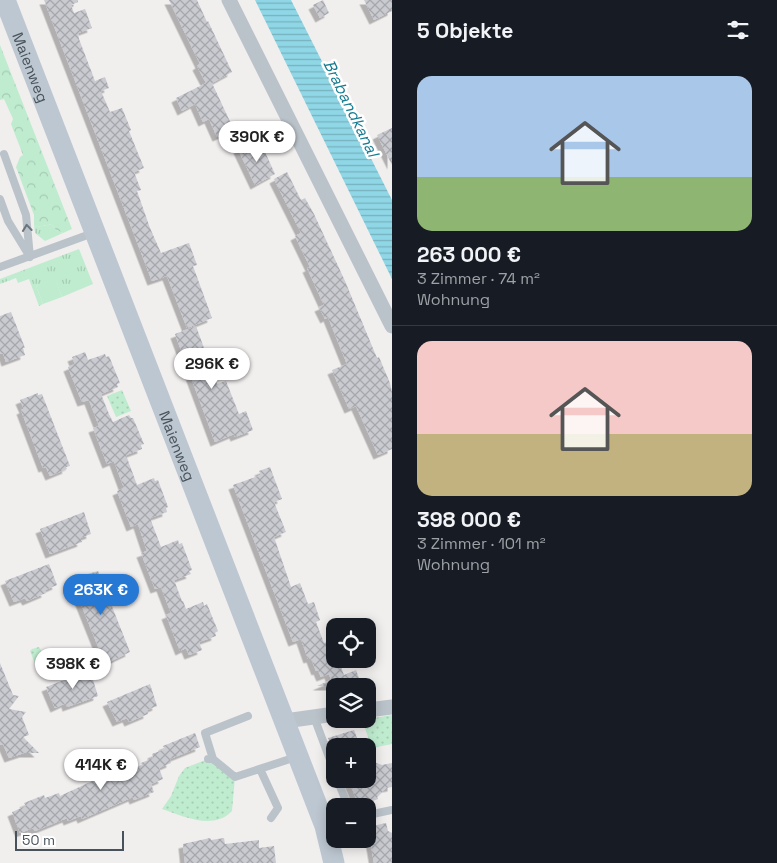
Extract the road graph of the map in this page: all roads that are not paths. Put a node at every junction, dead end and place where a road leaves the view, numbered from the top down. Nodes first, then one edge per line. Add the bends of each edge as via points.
1 (5, 0) edge
2 (229, 0) edge
3 (4, 154) dead end
4 (0, 199) edge
5 (95, 233) junction
6 (30, 257) junction
7 (0, 267) edge
8 (392, 326) edge
9 (392, 707) edge
10 (376, 709) edge
11 (326, 715) edge
12 (248, 716) dead end
13 (314, 717) junction
14 (285, 722) junction
15 (326, 749) edge
16 (298, 756) junction
17 (260, 769) junction
18 (392, 810) edge
19 (376, 813) edge
20 (326, 816) edge
21 (271, 818) dead end
22 (332, 848) edge
23 (334, 863) edge

1 - 5 street, Maienweg
2 - 8 street
6 -> 3 lane via 26,215
4 - 6 lane via 8,221
5 - 6 lane
5 - 14 street, Maienweg
6 - 7 lane
9 - 10 street
11 - 13 street
12 - 17 lane via 205,733 210,759 235,777
13 - 14 street
13 - 15 lane
14 - 16 street, Maienweg
16 - 17 lane
16 - 20 street, Maienweg
17 - 21 lane via 278,808
18 - 19 lane
22 - 23 street, Maienweg

